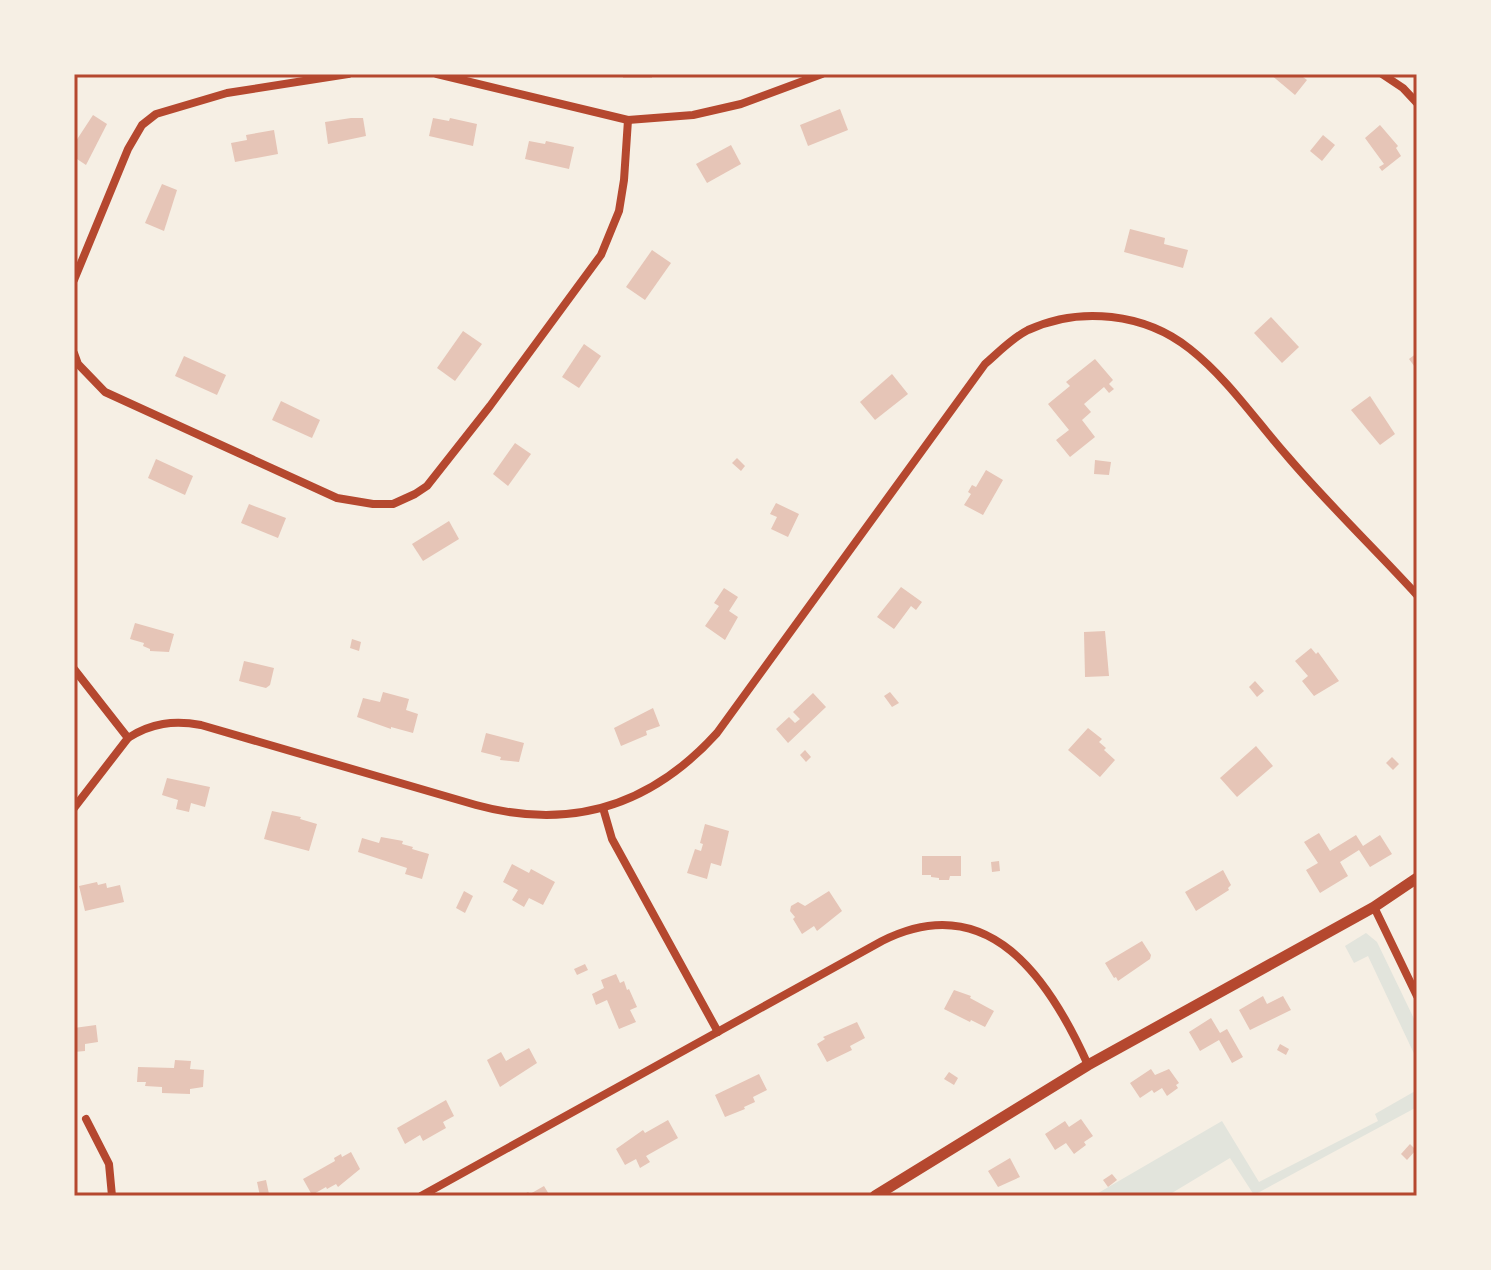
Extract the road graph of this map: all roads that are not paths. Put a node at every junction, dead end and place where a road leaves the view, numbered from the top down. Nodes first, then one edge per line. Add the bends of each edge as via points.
1 (348, 74) edge
2 (437, 74) edge
3 (822, 74) edge
4 (1382, 74) edge
5 (1417, 103) edge
6 (628, 120) junction
7 (74, 280) edge
8 (74, 353) edge
9 (1417, 595) edge
10 (74, 669) edge
11 (128, 738) junction
12 (74, 808) edge
13 (603, 808) junction
14 (1417, 878) edge
15 (1374, 907) junction
16 (1417, 996) edge
17 (718, 1032) junction
18 (1088, 1065) junction
19 (86, 1119) dead end
20 (112, 1196) edge
21 (421, 1196) edge
22 (875, 1196) edge

1 - 7 street via 227,93 156,114 142,125 128,149
2 - 6 street
3 - 6 street via 741,104 693,115
4 - 5 street
6 - 8 street via 619,211 601,255 427,486 393,504 337,498 105,392
9 - 13 street via 1189,348 1125,318 1055,321 1019,335 973,378 701,751 659,784
10 - 11 street
11 - 12 street
11 - 13 street via 155,725 189,723 505,812 555,815
13 - 17 street via 610,835
14 - 15 main road
15 - 16 street
15 - 18 main road
17 - 18 street via 893,936 950,926 994,939 1023,959
17 - 21 street
18 - 22 main road
19 - 20 street via 109,1164

